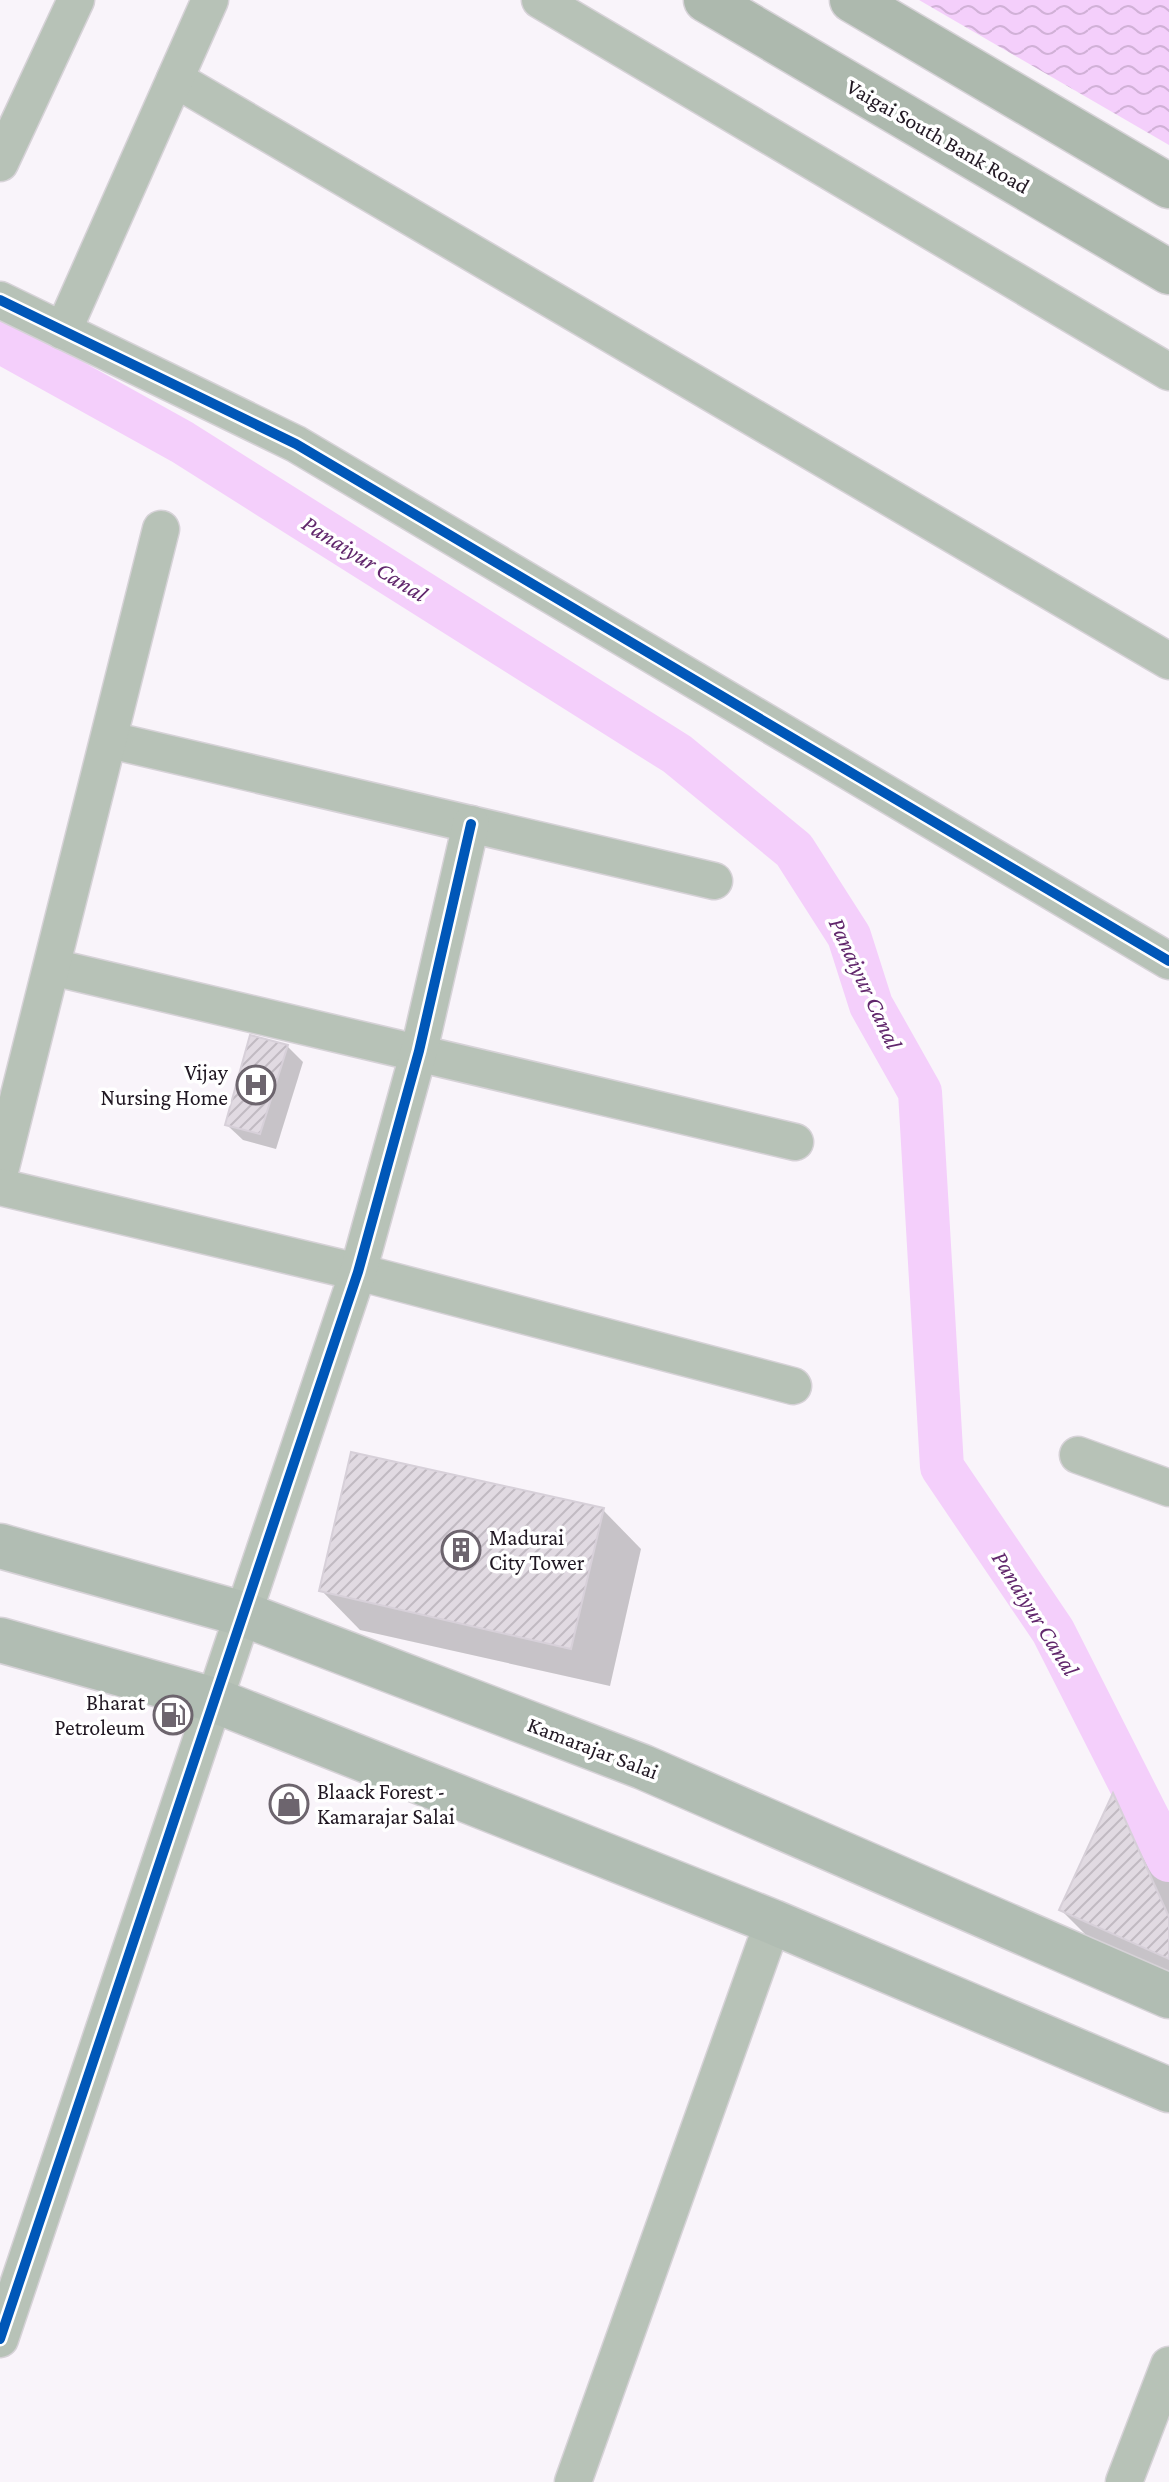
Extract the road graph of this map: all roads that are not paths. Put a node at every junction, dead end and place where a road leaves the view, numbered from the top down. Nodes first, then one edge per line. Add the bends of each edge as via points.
1 (76, 0) edge
2 (210, 0) edge
3 (540, 0) edge
4 (706, 0) edge
5 (852, 0) edge
6 (175, 79) junction
7 (0, 163) edge
8 (1169, 186) edge
9 (1169, 272) edge
10 (0, 300) edge
11 (63, 331) junction
12 (1169, 372) edge
13 (161, 529) dead end
14 (1169, 661) edge
15 (110, 740) junction
16 (471, 824) junction
17 (714, 881) dead end
18 (1169, 961) edge
19 (52, 967) junction
20 (419, 1051) junction
21 (795, 1142) dead end
22 (0, 1171) edge
23 (0, 1187) edge
24 (358, 1272) junction
25 (793, 1386) dead end
26 (1078, 1455) dead end
27 (1169, 1488) edge
28 (0, 1546) edge
29 (243, 1614) junction
30 (0, 1640) edge
31 (214, 1700) junction
32 (773, 1922) junction
33 (1169, 1996) edge
34 (1169, 2090) edge
35 (0, 2339) edge
36 (1169, 2365) edge
37 (573, 2482) edge
38 (1124, 2482) edge

1 - 7 street
2 - 6 street
3 - 12 street
4 - 9 main road, Vaigai South Bank Road
5 - 8 main road
6 - 11 street
6 - 14 street
10 - 11 street
11 - 18 street via 296,444
13 - 15 street
15 - 16 street
15 - 19 street
16 - 17 street
16 - 20 street
19 - 20 street
19 - 22 street
20 - 21 street
20 - 24 street
23 - 24 street
24 - 25 street
24 - 29 street
26 - 27 street
28 - 29 highway, Kamarajar Salai
29 - 31 street
29 - 33 highway, Kamarajar Salai via 643,1767
30 - 31 highway
31 - 32 highway
31 - 35 street
32 - 34 highway
32 - 37 street
36 - 38 street

